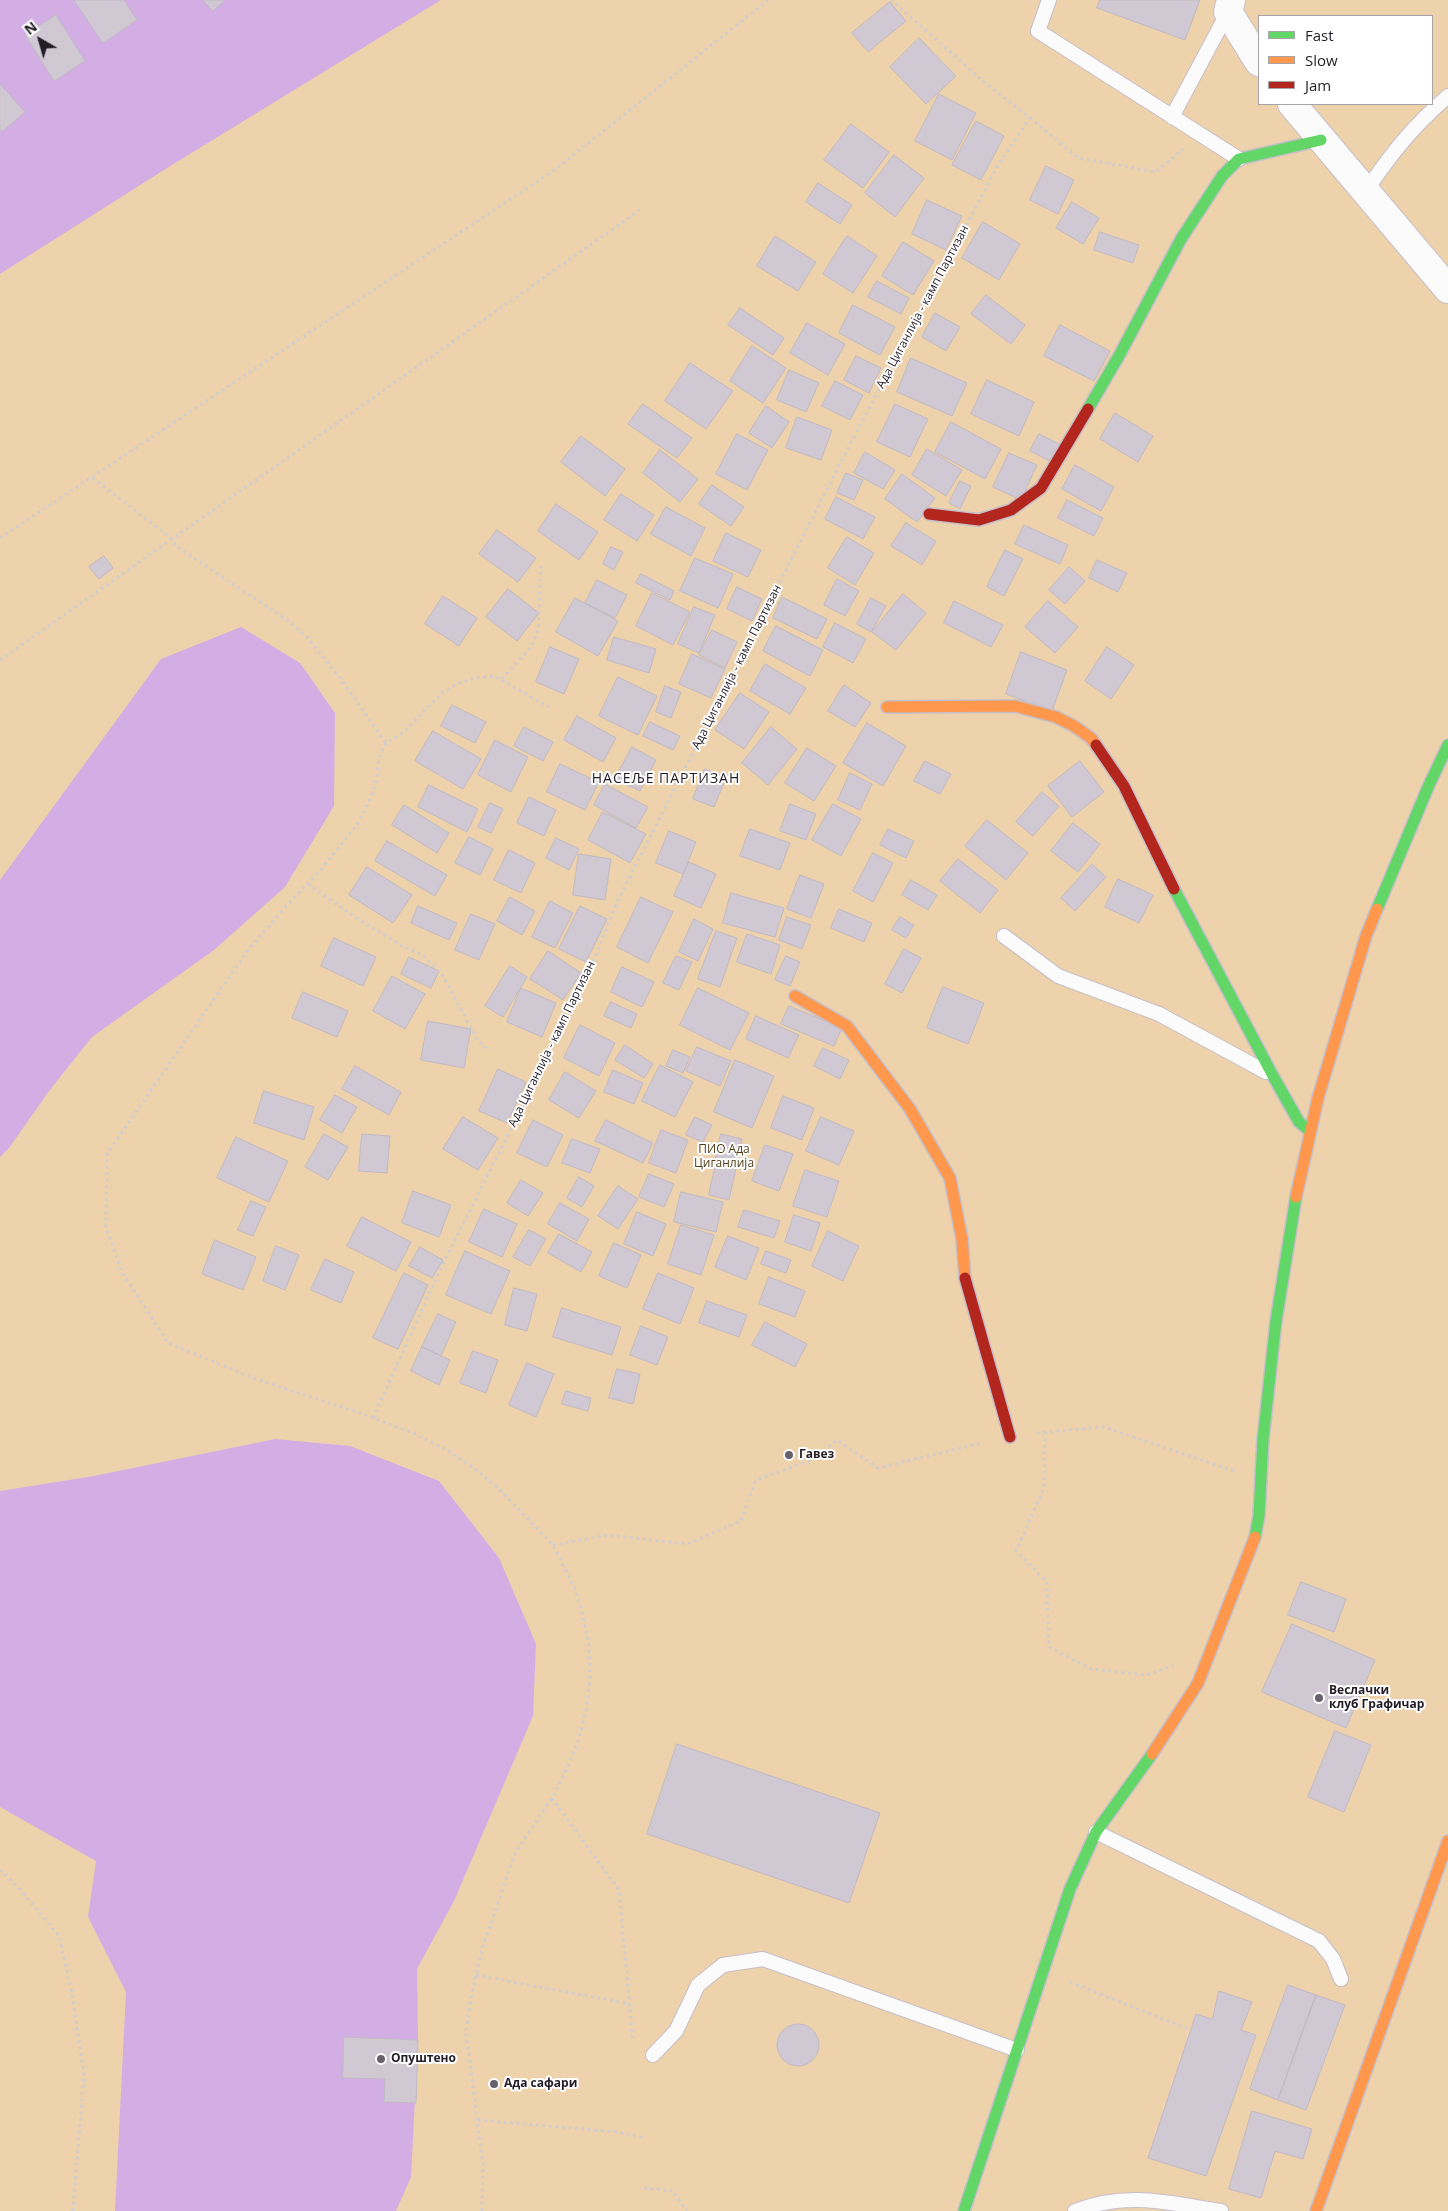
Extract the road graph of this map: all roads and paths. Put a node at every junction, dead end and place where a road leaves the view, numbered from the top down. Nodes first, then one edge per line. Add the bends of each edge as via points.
1 (768, 0) edge
2 (891, 0) edge
3 (1049, 0) edge
4 (1229, 6) edge
5 (1258, 60) edge
6 (1448, 96) edge
7 (1293, 105) edge
8 (1172, 117) junction
9 (1030, 118) junction
10 (1200, 135) junction
11 (1322, 140) junction
12 (1239, 159) junction
13 (1365, 192) junction
14 (640, 210) dead end
15 (1448, 289) edge
16 (93, 477) junction
17 (929, 514) dead end
18 (0, 538) edge
19 (172, 539) junction
20 (541, 566) dead end
21 (0, 660) edge
22 (502, 679) junction
23 (549, 707) dead end
24 (887, 707) dead end
25 (386, 743) junction
26 (1448, 744) edge
27 (308, 884) junction
28 (1004, 936) dead end
29 (795, 996) dead end
30 (487, 1049) dead end
31 (1273, 1076) junction
32 (1310, 1131) junction
33 (373, 1418) junction
34 (1045, 1432) junction
35 (1010, 1437) junction
36 (1260, 1480) junction
37 (553, 1544) junction
38 (1211, 1654) junction
39 (552, 1798) junction
40 (1096, 1832) junction
41 (1448, 1841) edge
42 (0, 1870) edge
43 (1044, 1972) junction
44 (476, 1975) junction
45 (1342, 1979) dead end
46 (630, 2004) junction
47 (1191, 2030) dead end
48 (634, 2043) dead end
49 (1017, 2050) junction
50 (653, 2055) dead end
51 (478, 2120) junction
52 (646, 2138) dead end
53 (644, 2188) dead end
54 (73, 2211) edge
55 (482, 2211) edge
56 (687, 2211) edge
57 (964, 2211) edge
58 (1075, 2211) edge
59 (1222, 2211) edge
60 (1316, 2211) edge

1 - 16 path via 556,169
2 - 9 path
3 - 8 lane via 1038,31
4 - 5 street
4 - 8 lane
6 - 13 lane via 1420,120
7 - 11 street
8 - 10 lane
9 - 10 path via 1078,158 1156,172
9 - 33 path, Ада Циганлија - камп Партизан via 998,165 846,452 618,900 584,984 438,1274
10 - 12 lane
11 - 12 street
11 - 13 street
12 - 17 street via 1222,176 1181,240 1120,354 1041,488 1019,505 979,520
13 - 15 street
14 - 19 path
16 - 18 path
16 - 19 path
19 - 21 path
19 - 25 path via 177,547 286,619 306,636
20 - 22 path via 538,630 531,647
22 - 23 path
22 - 25 path via 494,676 459,682 444,692 404,732
24 - 31 street via 1016,706 1056,716 1091,738 1124,786 1162,866
25 - 27 path via 379,758 376,783 358,826
26 - 32 street via 1366,936
27 - 30 path via 356,918 423,955 433,964 443,976 478,1041
27 - 33 path via 248,950 107,1154 106,1227 122,1272 168,1343 253,1378
28 - 31 lane via 1058,976 1159,1014
29 - 35 street via 847,1026 910,1109 950,1178 962,1239 965,1283
31 - 32 street via 1299,1122
32 - 36 street via 1293,1210 1276,1320
33 - 37 path via 413,1432 478,1471
34 - 35 path
34 - 36 path via 1104,1427
34 - 38 path via 1044,1488 1016,1551 1046,1582 1050,1647 1091,1669 1146,1675
35 - 37 path via 878,1468 837,1440 809,1461 756,1480 741,1521 687,1544 609,1535
36 - 38 street via 1254,1542
37 - 39 path via 582,1613 589,1644 590,1680 578,1742
38 - 40 street via 1186,1704
39 - 44 path via 515,1853
39 - 46 path via 619,1890
40 - 43 street via 1070,1889
40 - 45 lane via 1319,1941 1333,1959
41 - 60 street
42 - 54 path via 59,1936 72,1992 84,2075
43 - 47 path
43 - 49 street
44 - 46 path
44 - 51 path via 466,2034
46 - 48 path
49 - 50 lane via 763,1959 723,1965 698,1985 676,2031
49 - 57 street
51 - 52 path via 616,2132
51 - 55 path via 483,2165
53 - 56 path via 672,2191
58 - 59 lane via 1114,2200 1145,2199

